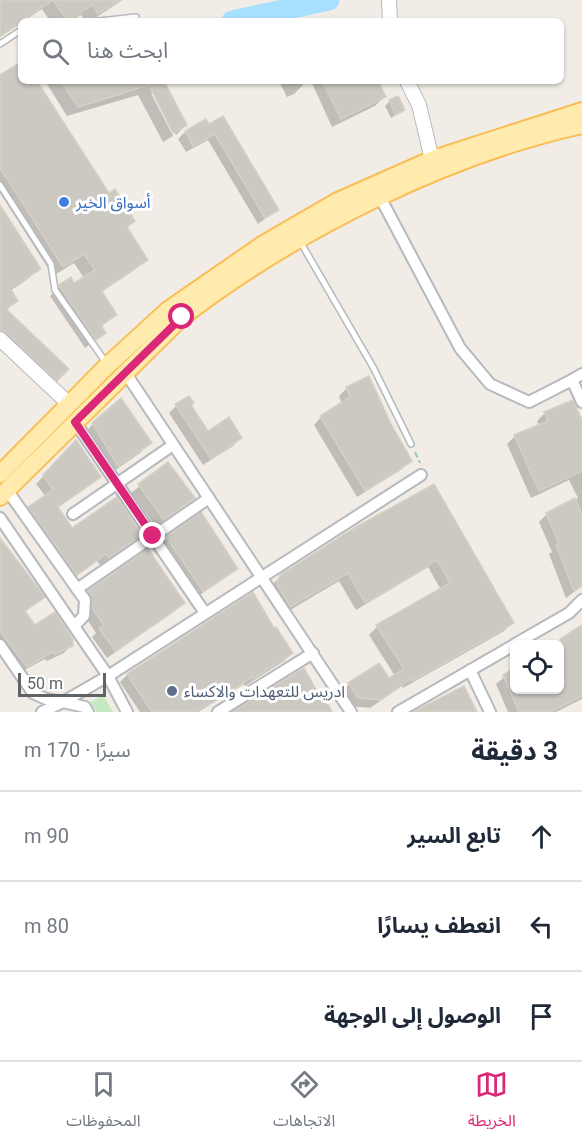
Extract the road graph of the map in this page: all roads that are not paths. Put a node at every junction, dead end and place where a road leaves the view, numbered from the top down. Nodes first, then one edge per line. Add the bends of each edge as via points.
1 (389, 0) edge
2 (136, 17) dead end
3 (127, 18) edge
4 (390, 18) edge
5 (18, 32) edge
6 (0, 44) edge
7 (408, 84) edge
8 (582, 111) edge
9 (582, 125) edge
10 (434, 166) junction
11 (0, 185) edge
12 (380, 197) junction
13 (299, 239) junction
14 (0, 339) edge
15 (108, 365) junction
16 (125, 372) junction
17 (577, 377) edge
18 (582, 402) edge
19 (69, 404) junction
20 (75, 422) junction
21 (411, 444) road end
22 (173, 445) junction
23 (0, 474) edge
24 (421, 475) road end
25 (118, 483) junction
26 (4, 493) edge
27 (209, 498) junction
28 (73, 514) dead end
29 (0, 518) edge
30 (153, 536) junction
31 (262, 576) junction
32 (77, 589) junction
33 (582, 600) edge
34 (205, 613) junction
35 (74, 626) junction
36 (523, 640) edge
37 (0, 645) edge
38 (510, 648) edge
39 (313, 653) junction
40 (470, 670) junction
41 (108, 676) junction
42 (63, 702) junction
43 (42, 712) edge
44 (88, 712) edge
45 (127, 712) edge
46 (218, 712) edge
47 (351, 712) edge
48 (398, 712) edge
49 (490, 712) edge

1 - 4 street
2 - 3 lane
5 - 6 lane
7 - 10 street via 419,105
8 - 10 main road
9 - 10 main road
10 - 12 main road
10 - 15 main road via 338,201 262,245 174,306
11 - 15 lane via 51,264 55,290
12 - 13 main road
12 - 17 street via 460,348 490,384 529,402
13 - 16 main road via 195,307
13 - 21 lane via 373,367
14 - 19 street
15 - 19 main road
16 - 20 main road
16 - 22 street
17 - 18 street
19 - 23 main road
20 - 25 street
20 - 26 main road
22 - 25 street
22 - 27 street
24 - 31 street
25 - 28 street
25 - 30 street
26 - 32 street
27 - 30 street
27 - 31 street
29 - 35 street
30 - 32 street
30 - 34 street
31 - 34 street
31 - 39 street
32 - 35 street via 85,600 86,611
33 - 36 street via 569,613
34 - 41 street
35 - 41 street
37 - 42 street via 33,693
38 - 40 street
39 - 46 street
39 - 47 street
40 - 48 street
40 - 49 street
41 - 42 street
41 - 45 street
42 - 43 street
42 - 44 street via 85,706

